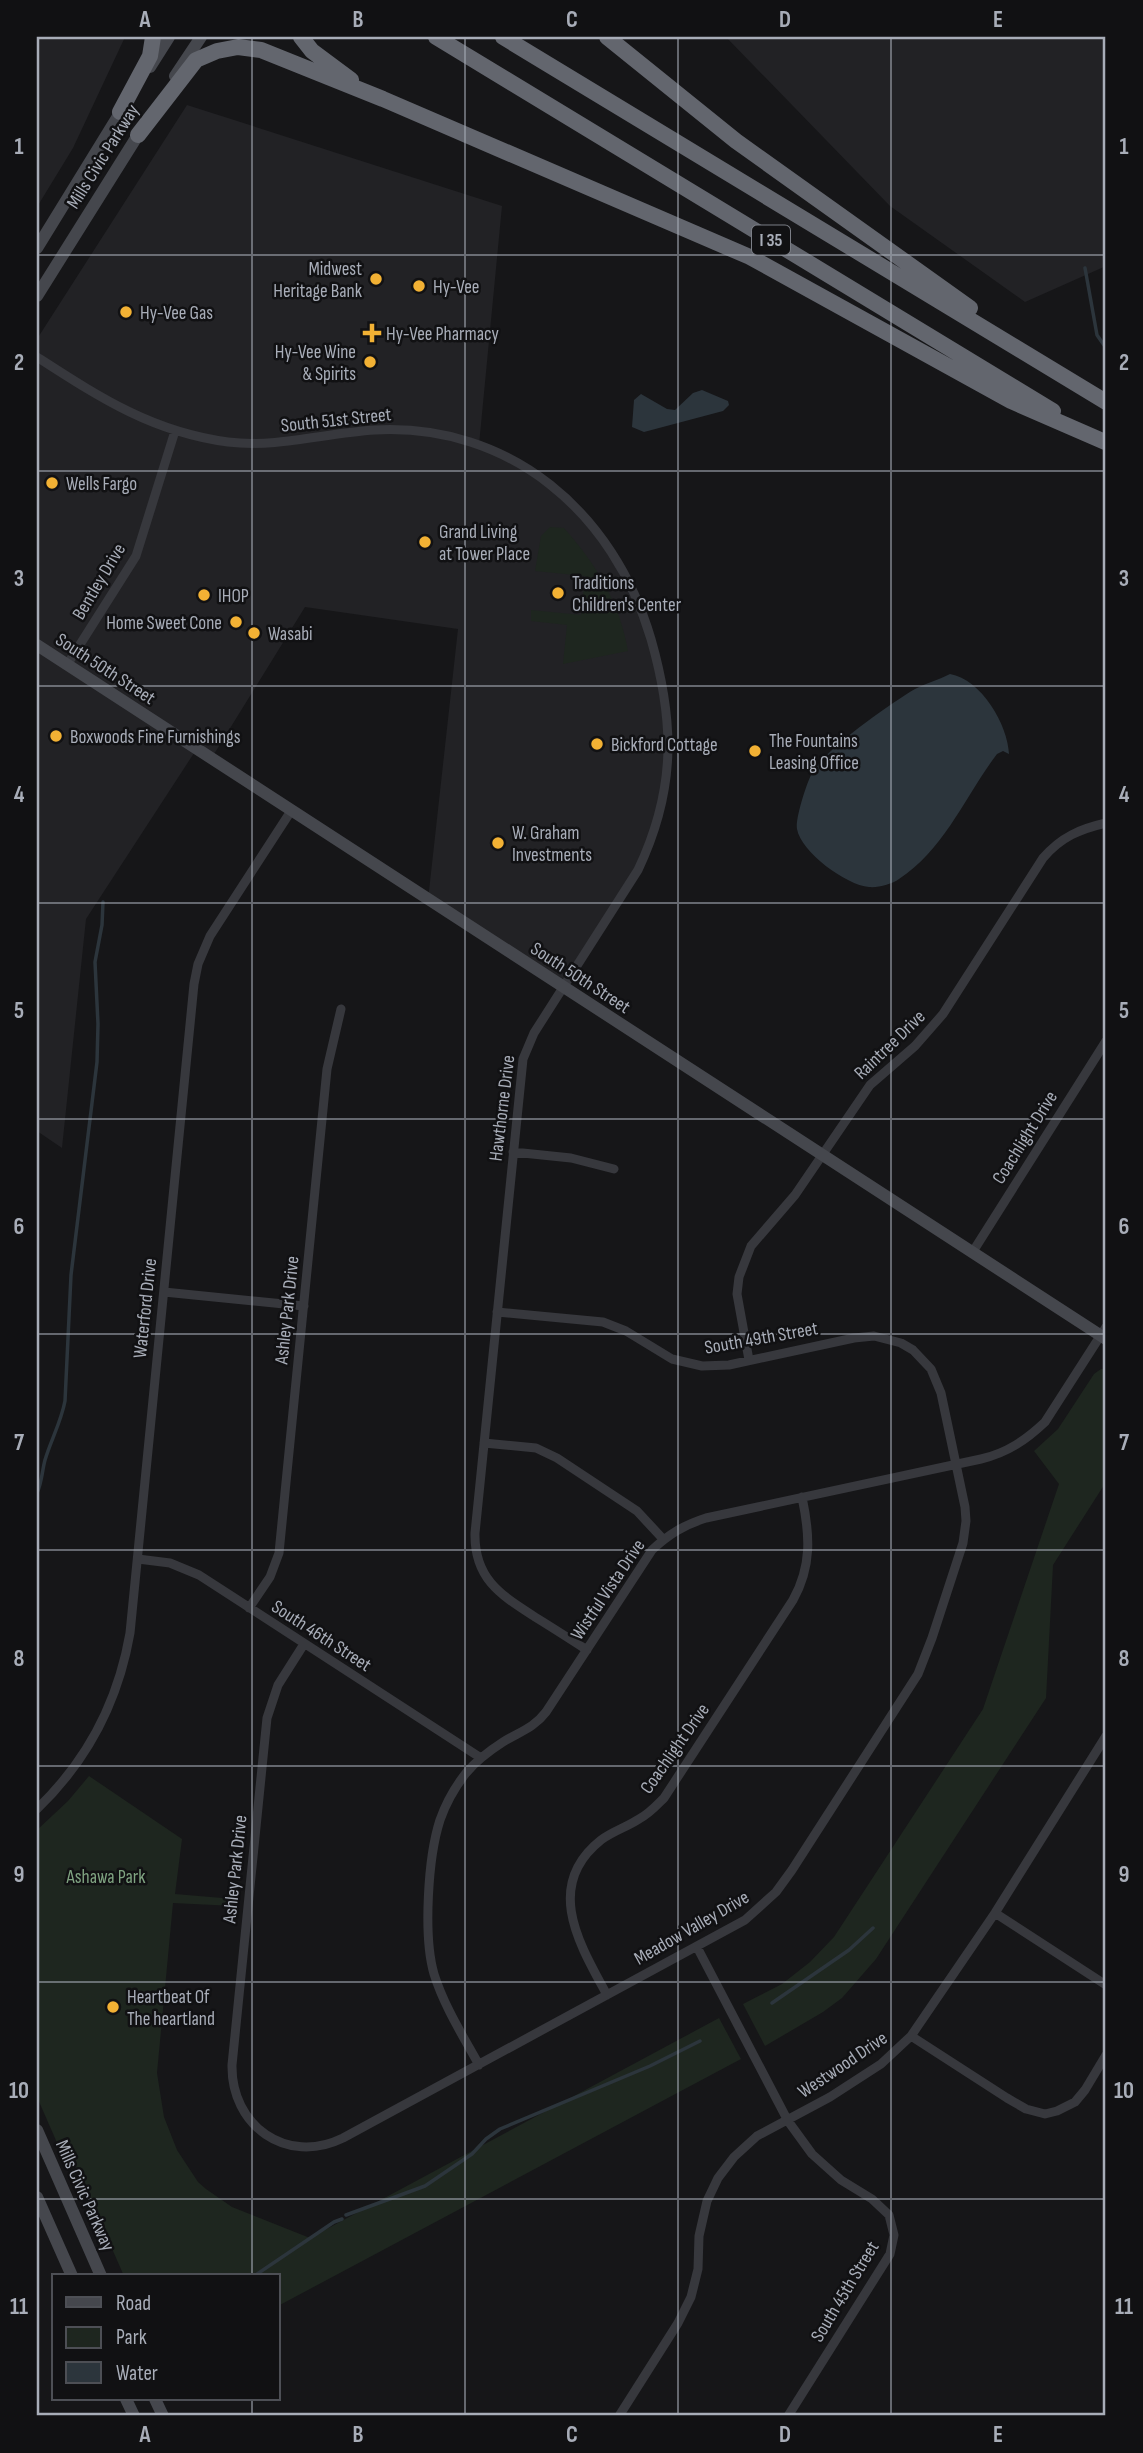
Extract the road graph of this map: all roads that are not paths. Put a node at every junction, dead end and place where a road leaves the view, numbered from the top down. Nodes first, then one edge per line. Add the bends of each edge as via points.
1 (153, 37) edge
2 (169, 37) edge
3 (201, 37) edge
4 (301, 37) edge
5 (436, 37) edge
6 (503, 37) edge
7 (607, 37) edge
8 (383, 99) junction
9 (120, 112) junction
10 (138, 135) junction
11 (37, 248) edge
12 (37, 296) edge
13 (1002, 338) junction
14 (37, 357) edge
15 (1106, 402) edge
16 (175, 431) junction
17 (1106, 443) edge
18 (37, 645) edge
19 (67, 665) junction
20 (660, 672) joint
21 (291, 811) junction
22 (1106, 823) edge
23 (563, 988) junction
24 (341, 1009) dead end
25 (1106, 1041) edge
26 (513, 1153) junction
27 (822, 1156) junction
28 (614, 1169) dead end
29 (972, 1253) junction
30 (164, 1292) junction
31 (304, 1306) junction
32 (497, 1311) junction
33 (1104, 1334) edge
34 (749, 1360) junction
35 (484, 1443) junction
36 (956, 1465) junction
37 (802, 1497) junction
38 (663, 1539) junction
39 (138, 1559) junction
40 (249, 1608) junction
41 (304, 1644) junction
42 (587, 1650) junction
43 (1106, 1735) edge
44 (481, 1758) junction
45 (37, 1809) edge
46 (995, 1913) junction
47 (696, 1948) junction
48 (1106, 1985) edge
49 (607, 1996) junction
50 (911, 2036) junction
51 (1106, 2055) edge
52 (232, 2065) joint
53 (479, 2065) junction
54 (788, 2120) junction
55 (37, 2130) edge
56 (37, 2197) edge
57 (71, 2274) edge
58 (100, 2274) edge
59 (126, 2400) edge
60 (155, 2400) edge
61 (134, 2416) edge
62 (163, 2416) edge
63 (619, 2416) edge
64 (788, 2416) edge

1 - 9 highway via 150,56
2 - 9 main road, Mills Civic Parkway
3 - 10 main road, Mills Civic Parkway
4 - 8 highway via 338,71
5 - 17 highway, I 35
6 - 13 highway, I 35
7 - 13 highway via 736,141 970,308
8 - 10 highway via 261,50 238,47 196,60
8 - 17 highway via 750,257 1011,401
9 - 11 main road, Mills Civic Parkway
10 - 12 main road, Mills Civic Parkway
13 - 15 highway, I 35
14 - 16 street, South 51st Street via 123,411
16 - 19 street, Bentley Drive via 136,556
16 - 20 street, South 51st Street via 258,444 401,430 454,438 527,468 570,501 618,559 634,591
18 - 19 main road, South 50th Street
19 - 21 main road, South 50th Street
20 - 23 street, Hawthorne Drive via 670,751 658,822 639,870
21 - 23 main road, South 50th Street
21 - 30 street, Waterford Drive via 210,936 198,964
22 - 27 street, Raintree Drive via 1070,835 1052,847 943,1014 870,1085
23 - 26 street, Hawthorne Drive via 523,1059
23 - 27 main road, South 50th Street
24 - 31 street, Ashley Park Drive via 327,1069
25 - 29 street, Coachlight Drive
26 - 28 street via 571,1158
26 - 32 street, Hawthorne Drive
27 - 29 main road, South 50th Street
27 - 34 street, Raintree Drive via 744,1261 737,1294
29 - 33 main road, South 50th Street
30 - 31 street
30 - 39 street, Waterford Drive
31 - 40 street, Ashley Park Drive via 279,1553 270,1577
32 - 34 street, South 49th Street via 603,1322 687,1364 718,1366
32 - 35 street, Hawthorne Drive
33 - 36 street, Wistful Vista Drive via 1032,1434 1005,1452
34 - 36 street, South 49th Street via 860,1336 901,1343 923,1359 937,1382
35 - 38 street via 536,1448 557,1458 637,1510
35 - 42 street, Hawthorne Drive via 475,1544 482,1571 499,1593
36 - 37 street, Wistful Vista Drive
36 - 47 street, Meadow Valley Drive via 965,1534 918,1674 776,1892 745,1920
37 - 38 street, Wistful Vista Drive via 706,1518
37 - 49 street, Coachlight Drive via 809,1557 793,1600 664,1798 599,1842 575,1878 572,1923
38 - 42 street, Wistful Vista Drive
39 - 40 street, South 46th Street via 186,1568
39 - 45 street, Waterford Drive via 126,1658 109,1709 81,1759
40 - 41 street, South 46th Street
41 - 44 street, South 46th Street
41 - 52 street, Ashley Park Drive via 278,1685 267,1718
42 - 44 street, Wistful Vista Drive via 540,1720
43 - 46 street, Westwood Drive
44 - 53 street, Wistful Vista Drive via 457,1786 441,1819 428,1932 439,1988
46 - 48 street
46 - 50 street, Westwood Drive
47 - 49 street, Meadow Valley Drive
47 - 54 street, South 45th Street
49 - 53 street, Meadow Valley Drive
50 - 51 street via 1026,2109 1045,2113 1075,2102
50 - 54 street, Westwood Drive via 881,2064
52 - 53 street, Meadow Valley Drive via 239,2104 256,2127 279,2142 308,2147 336,2141
54 - 63 street, Westwood Drive via 757,2136 718,2178 699,2236 691,2297
54 - 64 street, South 45th Street via 812,2154 889,2215 894,2235 890,2254
55 - 58 main road, Mills Civic Parkway
56 - 57 main road
59 - 61 main road
60 - 62 main road

